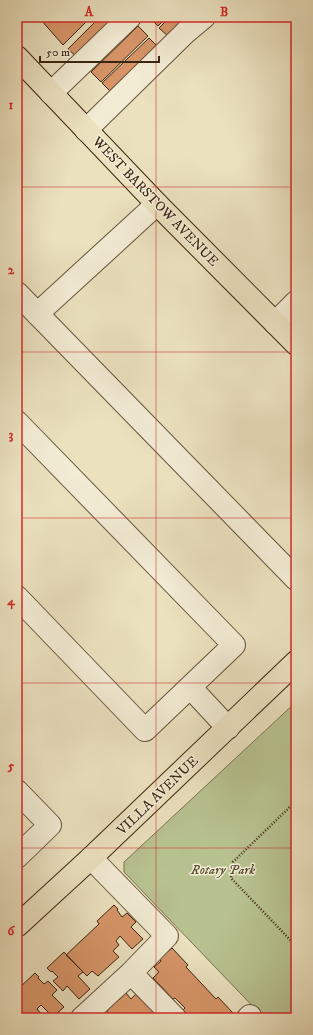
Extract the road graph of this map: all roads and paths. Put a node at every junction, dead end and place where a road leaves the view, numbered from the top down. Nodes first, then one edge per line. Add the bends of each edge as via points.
1 (130, 17) edge
2 (204, 17) edge
3 (17, 57) edge
4 (51, 93) junction
5 (86, 130) junction
6 (157, 204) junction
7 (17, 293) edge
8 (296, 302) edge
9 (37, 314) junction
10 (275, 322) junction
11 (296, 344) edge
12 (17, 422) edge
13 (296, 579) edge
14 (17, 598) edge
15 (296, 662) edge
16 (190, 687) junction
17 (228, 728) junction
18 (17, 791) edge
19 (296, 802) edge
20 (17, 857) edge
21 (91, 858) junction
22 (17, 926) edge
23 (296, 946) edge
24 (131, 973) junction
25 (82, 1018) edge
26 (175, 1018) edge

1 - 4 street
2 - 5 street
3 - 4 main road, WEST BARSTOW AVENUE
4 - 5 main road, WEST BARSTOW AVENUE
5 - 6 main road, WEST BARSTOW AVENUE
6 - 9 street
6 - 10 main road, WEST BARSTOW AVENUE
7 - 9 street
8 - 10 street
9 - 13 street
10 - 11 main road, WEST BARSTOW AVENUE
12 - 16 street via 234,645
14 - 16 street via 145,730
15 - 17 main road, VILLA AVENUE
16 - 17 street
17 - 21 main road, VILLA AVENUE
18 - 20 street via 50,825
19 - 23 path via 233,862 231,878
21 - 22 main road, VILLA AVENUE
21 - 24 street via 167,936
24 - 25 street
24 - 26 street

